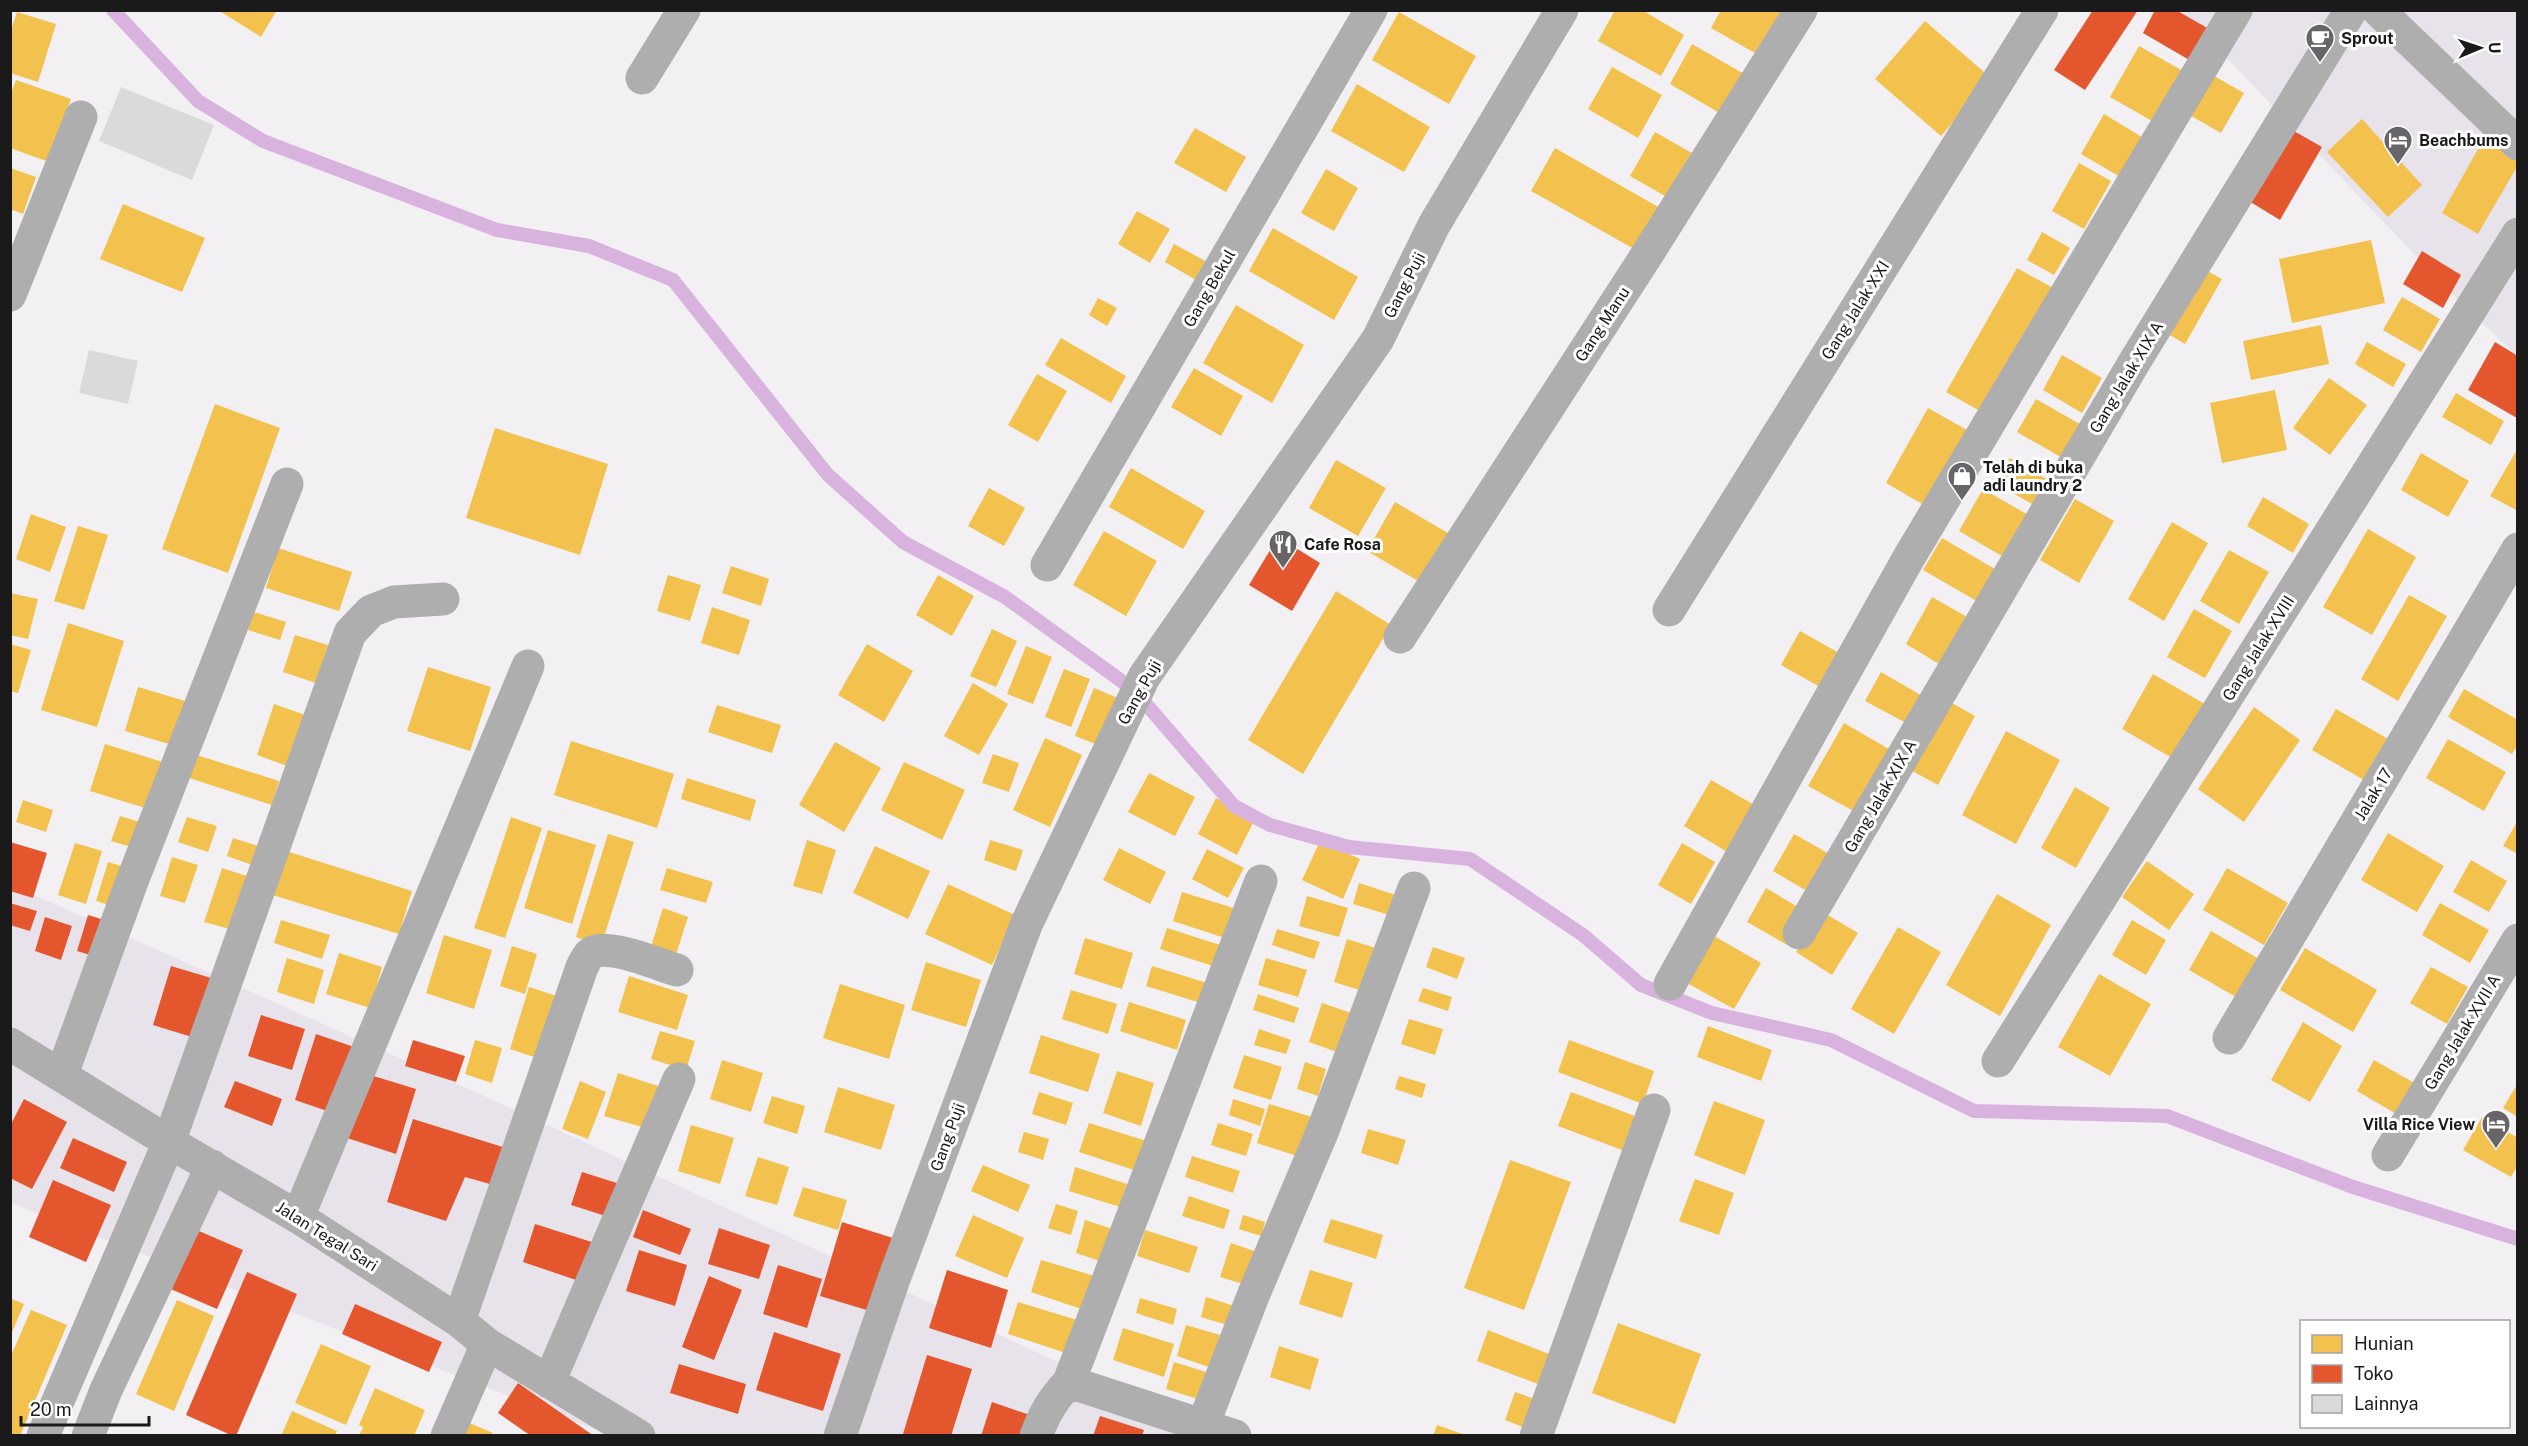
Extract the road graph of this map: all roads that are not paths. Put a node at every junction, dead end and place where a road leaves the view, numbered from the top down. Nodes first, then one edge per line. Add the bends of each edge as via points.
1 (684, 10) edge
2 (1371, 10) edge
3 (1562, 10) edge
4 (1801, 10) edge
5 (2042, 10) edge
6 (2236, 10) edge
7 (2351, 10) edge
8 (2378, 10) edge
9 (642, 78) dead end
10 (81, 117) dead end
11 (2517, 144) edge
12 (2517, 234) edge
13 (10, 295) edge
14 (286, 484) dead end
15 (2517, 549) edge
16 (1047, 565) dead end
17 (443, 599) dead end
18 (1669, 610) dead end
19 (1400, 637) dead end
20 (528, 666) dead end
21 (1261, 881) dead end
22 (1414, 888) dead end
23 (1799, 933) dead end
24 (2517, 940) edge
25 (677, 970) dead end
26 (1670, 984) dead end
27 (2229, 1038) dead end
28 (10, 1044) edge
29 (1998, 1061) dead end
30 (62, 1074) junction
31 (679, 1079) dead end
32 (1654, 1110) dead end
33 (169, 1142) junction
34 (2388, 1155) dead end
35 (212, 1166) junction
36 (298, 1217) junction
37 (459, 1322) junction
38 (487, 1344) junction
39 (549, 1382) junction
40 (1069, 1382) junction
41 (1203, 1425) junction
42 (43, 1436) edge
43 (88, 1436) edge
44 (447, 1436) edge
45 (639, 1436) edge
46 (840, 1436) edge
47 (1036, 1436) edge
48 (1235, 1436) edge
49 (1536, 1436) edge

1 - 9 street
2 - 16 street, Gang Bekul
3 - 46 street, Gang Puji via 1434,225 1378,339 1144,677 1026,924
4 - 19 street, Gang Manu
5 - 18 street, Gang Jalak XXI
6 - 26 street via 1908,560
7 - 23 street, Gang Jalak XIX A via 2135,361
8 - 11 street
10 - 13 street
12 - 29 street, Gang Jalak XVIII
14 - 30 street
15 - 27 street, Jalak 17
17 - 33 street via 394,602 371,611 350,633
20 - 36 street
21 - 40 street
22 - 41 street via 1323,1130
24 - 34 street, Gang Jalak XVII A
25 - 37 street via 612,950 590,954 582,967
28 - 30 street, Jalan Tegal Sari
30 - 33 street, Jalan Tegal Sari
31 - 39 street
32 - 49 street
33 - 35 street, Jalan Tegal Sari
33 - 42 street
35 - 36 street, Jalan Tegal Sari
35 - 43 street
36 - 37 street, Jalan Tegal Sari
37 - 38 street, Jalan Tegal Sari
38 - 39 street, Jalan Tegal Sari
38 - 44 street
39 - 45 street, Jalan Tegal Sari
40 - 41 street
40 - 47 street via 1044,1413
41 - 48 street

